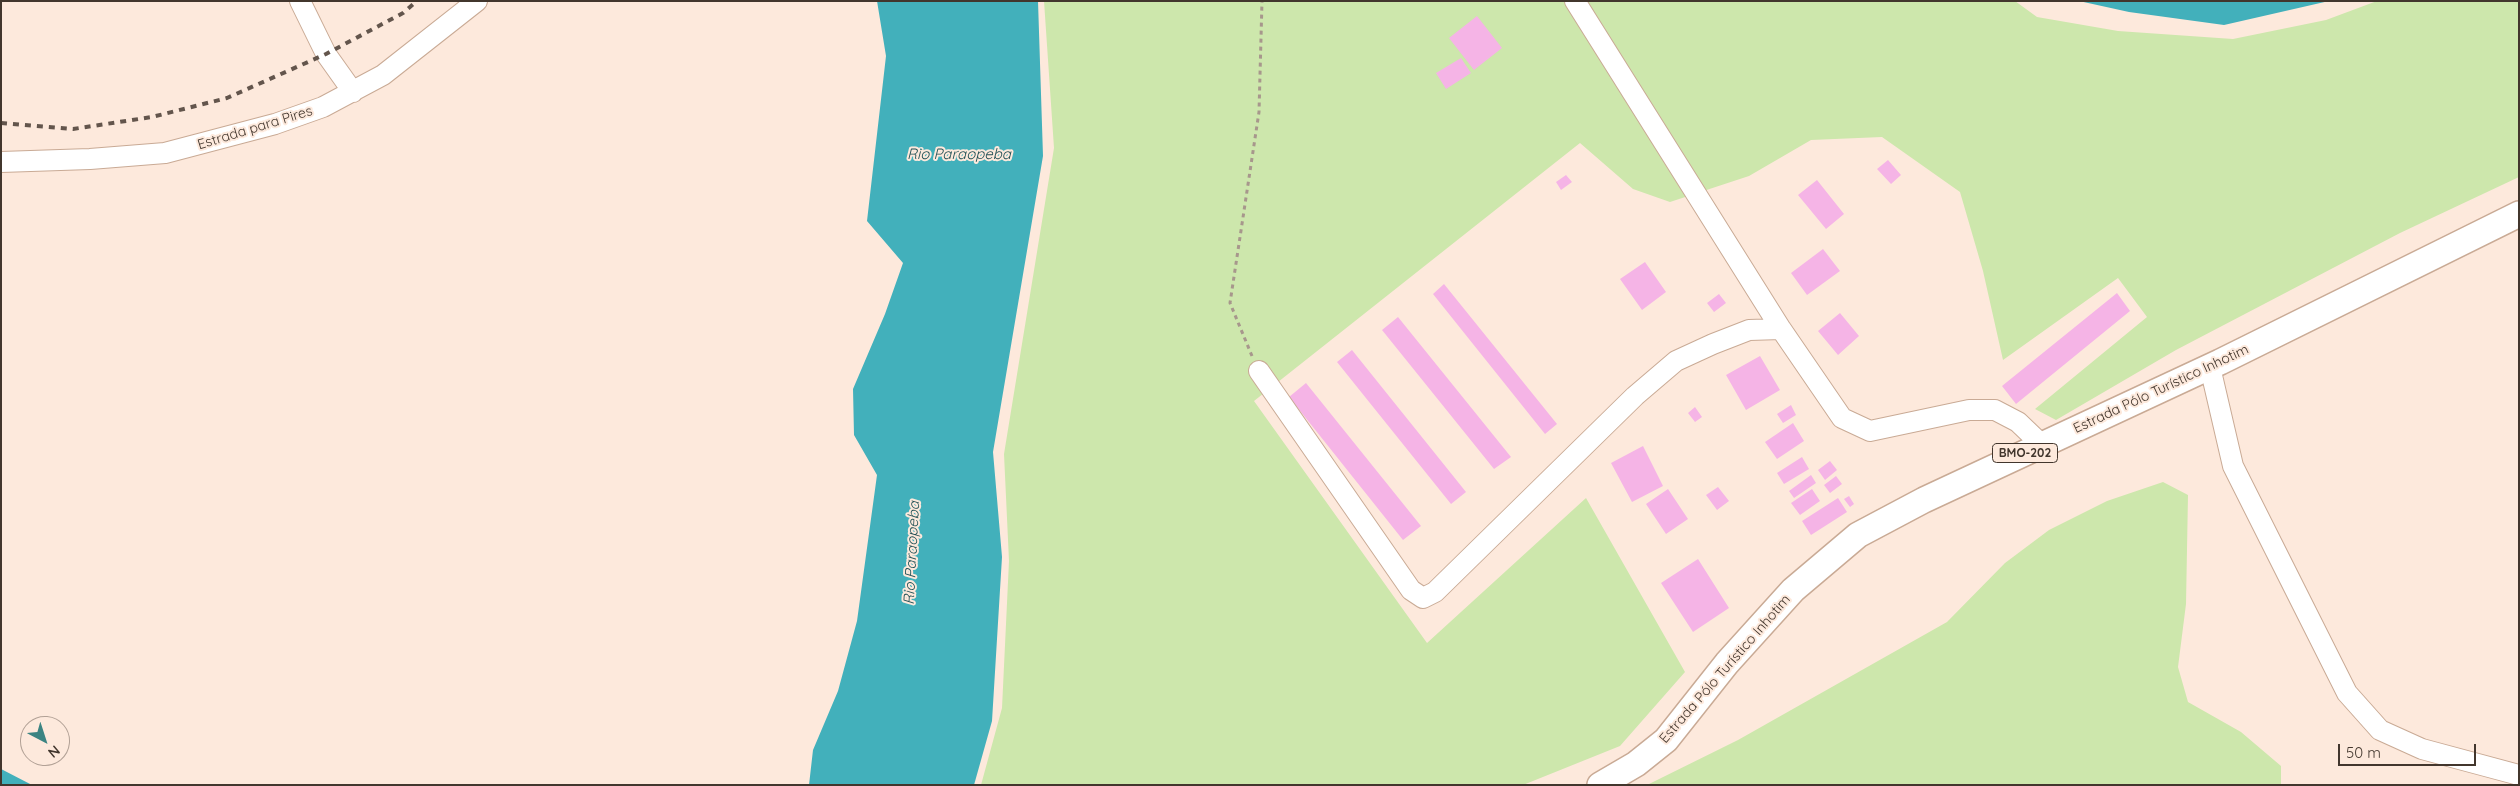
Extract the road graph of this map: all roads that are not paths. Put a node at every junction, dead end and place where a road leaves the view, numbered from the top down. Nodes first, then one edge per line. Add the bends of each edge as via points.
1 (476, 1) edge
2 (1575, 1) edge
3 (295, 2) edge
4 (353, 92) junction
5 (1, 162) edge
6 (2519, 214) edge
7 (1781, 329) junction
8 (2210, 366) junction
9 (1259, 372) road end
10 (2042, 445) junction
11 (2519, 775) edge
12 (1600, 785) edge

1 - 4 street, Estrada para Pires via 383,75
2 - 7 street
3 - 4 street
4 - 5 street, Estrada para Pires via 275,124 165,153
6 - 8 main road, Estrada Pólo Turístico Inhotim / BMO-202
7 - 9 street via 1749,330 1676,361 1635,396 1435,592 1423,598 1411,590
7 - 10 street via 1842,418 1870,431 1969,410 1995,410 2018,422
8 - 10 main road, Estrada Pólo Turístico Inhotim / BMO-202
8 - 11 street via 2233,466 2347,693 2380,730 2422,749
10 - 12 main road, Estrada Pólo Turístico Inhotim / BMO-202 via 1858,535 1793,590 1727,663 1666,740 1636,764

